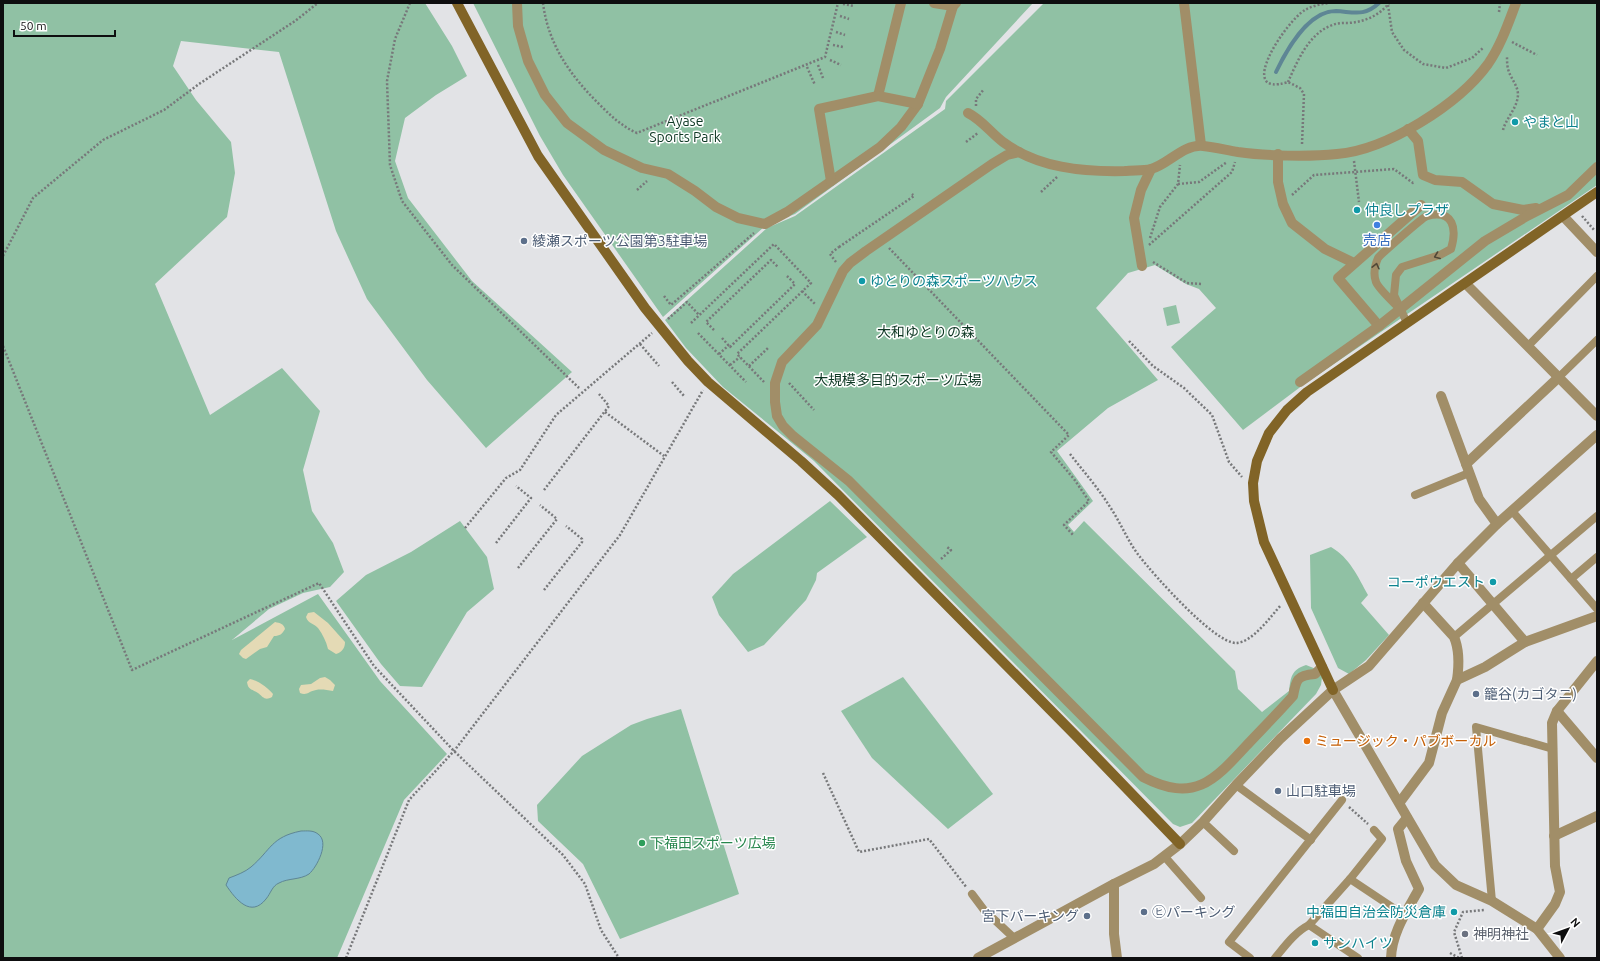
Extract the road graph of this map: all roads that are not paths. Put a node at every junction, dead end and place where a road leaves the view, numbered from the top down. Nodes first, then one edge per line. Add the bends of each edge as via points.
1 (458, 3) edge
2 (517, 3) edge
3 (901, 3) edge
4 (934, 3) edge
5 (1184, 3) edge
6 (1516, 3) edge
7 (955, 4) edge
8 (878, 96) junction
9 (918, 104) junction
10 (972, 115) road end
11 (1408, 129) junction
12 (1201, 146) junction
13 (1019, 152) junction
14 (1278, 154) junction
15 (1597, 167) edge
16 (1151, 169) junction
17 (831, 181) junction
18 (1597, 192) edge
19 (1421, 205) dead end
20 (1547, 206) junction
21 (1563, 216) junction
22 (1597, 252) edge
23 (1354, 263) junction
24 (1142, 266) road end
25 (1597, 276) edge
26 (1466, 284) junction
27 (1400, 309) junction
28 (1408, 323) junction
29 (1379, 326) junction
30 (1597, 340) edge
31 (1529, 346) junction
32 (1559, 377) junction
33 (1300, 382) dead end
34 (1441, 396) dead end
35 (1597, 416) edge
36 (1597, 435) edge
37 (1467, 469) junction
38 (1416, 495) dead end
39 (1512, 511) junction
40 (1597, 516) edge
41 (1497, 524) junction
42 (1550, 556) junction
43 (1597, 557) edge
44 (1458, 563) junction
45 (1571, 580) junction
46 (1423, 603) junction
47 (1493, 604) junction
48 (1597, 609) edge
49 (1597, 616) edge
50 (1454, 637) junction
51 (1526, 642) junction
52 (1597, 661) edge
53 (1322, 667) junction
54 (1457, 680) junction
55 (1333, 690) junction
56 (1556, 711) junction
57 (1553, 749) junction
58 (1597, 758) edge
59 (1236, 785) junction
60 (1342, 800) road end
61 (1400, 802) junction
62 (1597, 816) edge
63 (1407, 818) junction
64 (1203, 822) junction
65 (1374, 830) road end
66 (1554, 836) junction
67 (1311, 840) junction
68 (1180, 844) junction
69 (1234, 851) dead end
70 (1165, 857) junction
71 (1350, 879) junction
72 (1114, 884) junction
73 (972, 894) road end
74 (1201, 898) dead end
75 (1492, 901) junction
76 (1404, 915) junction
77 (1309, 925) junction
78 (1537, 930) junction
79 (1014, 938) junction
80 (978, 958) edge
81 (1117, 958) edge
82 (1250, 958) edge
83 (1275, 958) edge
84 (1358, 958) edge
85 (1391, 958) edge
86 (1560, 958) edge

1 - 68 street via 538,156 646,308 688,361 708,382 838,495
2 - 17 street via 518,26 528,61 545,95 567,123 604,150 642,168 668,174 716,207 738,218 765,224
3 - 8 street
4 - 7 street
5 - 12 street
6 - 11 street via 1503,38 1488,64 1470,86 1447,105
7 - 9 street
8 - 9 street
8 - 17 street via 819,108
9 - 17 street via 880,147
10 - 13 street via 1002,142
11 - 14 street via 1372,147 1353,152
11 - 20 street via 1418,142 1423,175 1435,180 1462,182 1493,204 1523,210
12 - 14 street via 1239,152
12 - 16 street via 1182,150
13 - 16 street via 1046,163 1078,171
13 - 53 street via 1007,155 992,164 850,263 843,271 817,325 782,362 775,383 777,416 793,436 849,481 1143,777 1158,785 1187,789 1204,784 1220,774 1293,696 1295,682 1304,675 1315,674
14 - 23 street via 1278,182 1283,204 1292,223 1325,249
15 - 20 street via 1568,195
16 - 24 street via 1141,190 1134,218
18 - 21 street
19 - 23 street
20 - 27 street via 1485,241
21 - 22 street
21 - 26 street
23 - 29 street via 1338,278
25 - 31 lane
26 - 28 street
26 - 31 street
27 -> 27 lane via 1376,282 1374,268 1379,256 1426,216 1441,214 1451,220 1455,237 1451,249 1402,267 1396,275 1394,295
27 - 28 lane
27 - 29 street
28 - 53 street via 1307,392 1287,410 1269,433 1257,461 1253,482 1254,501 1264,542
29 - 33 street
30 - 32 lane
31 - 32 street
32 - 35 street
32 - 37 street
34 - 37 street
36 - 39 street
37 - 38 lane
37 - 41 street via 1479,499
39 - 41 street
39 - 42 lane
40 - 42 lane
41 - 44 street
42 - 45 lane
42 - 47 lane
43 - 45 lane
44 - 46 street
44 - 47 street
45 - 48 lane
46 - 50 street
46 - 55 street via 1369,666
47 - 50 lane
47 - 51 street
49 - 51 street
50 - 54 street via 1459,663
51 - 54 street via 1485,667
52 - 56 street
53 - 55 street
54 - 61 street via 1442,713 1429,763
55 - 59 street via 1280,739
55 - 61 street
56 - 57 street via 1552,723
56 - 58 street
57 - 66 street
57 - 75 lane via 1476,727
59 - 64 street
59 - 67 lane
60 - 67 lane
61 - 63 street
62 - 66 street
63 - 75 street via 1435,865 1456,885
63 - 76 street via 1398,829 1406,861 1419,889
64 - 68 street
64 - 69 lane
65 - 71 lane via 1382,839
66 - 78 street via 1560,892
67 - 82 lane via 1229,942
68 - 70 street
70 - 72 street
70 - 74 lane
71 - 76 lane
71 - 77 lane
72 - 79 street
72 - 81 street via 1114,934
73 - 79 lane via 984,910
75 - 78 street
76 - 85 street via 1392,944
77 - 83 lane via 1294,936
77 - 84 lane
78 - 86 street
79 - 80 street

